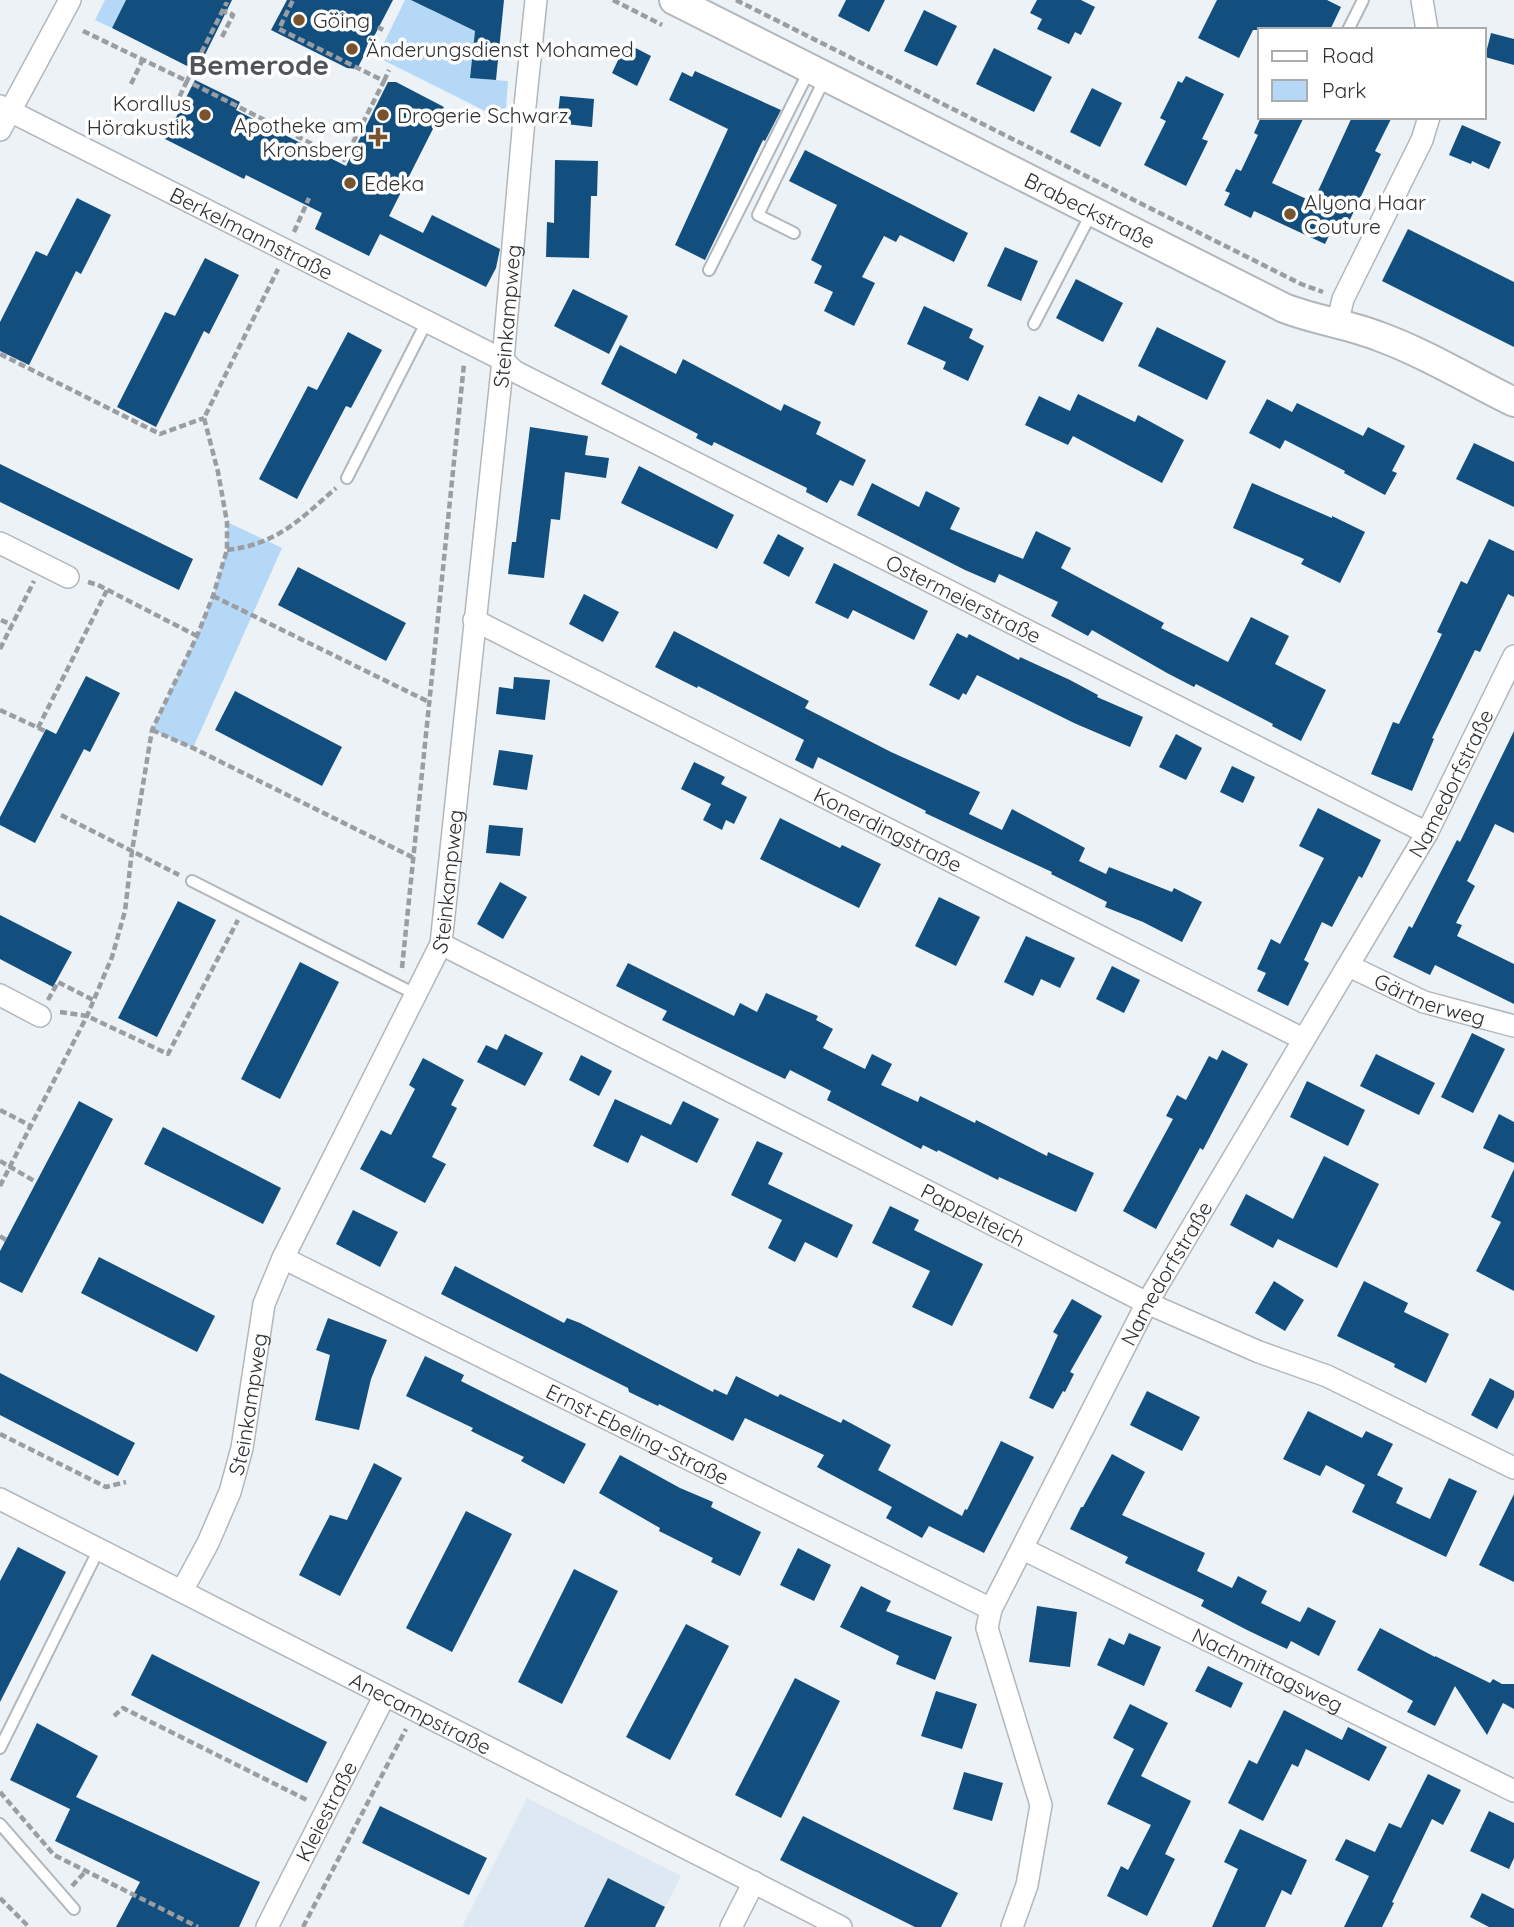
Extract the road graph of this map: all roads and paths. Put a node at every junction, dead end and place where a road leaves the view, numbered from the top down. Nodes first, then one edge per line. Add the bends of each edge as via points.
1 (70, 0) edge
2 (293, 0) edge
3 (536, 0) edge
4 (674, 0) edge
5 (736, 0) edge
6 (1363, 0) edge
7 (1422, 0) edge
8 (228, 5) dead end
9 (1349, 28) edge
10 (1427, 28) edge
11 (83, 31) dead end
12 (212, 33) junction
13 (222, 37) dead end
14 (143, 59) junction
15 (389, 71) dead end
16 (818, 73) junction
17 (384, 81) junction
18 (190, 82) junction
19 (131, 85) dead end
20 (175, 106) dead end
21 (3, 116) edge
22 (1428, 119) edge
23 (309, 198) dead end
24 (1092, 212) junction
25 (794, 233) dead end
26 (286, 251) junction
27 (709, 270) dead end
28 (1340, 312) junction
29 (426, 321) junction
30 (1034, 324) dead end
31 (467, 342) junction
32 (0, 354) edge
33 (503, 360) junction
34 (1514, 402) edge
35 (204, 418) junction
36 (347, 478) joint
37 (1, 545) edge
38 (227, 551) junction
39 (42, 564) junction
40 (68, 577) joint
41 (107, 590) junction
42 (213, 596) junction
43 (1, 620) edge
44 (474, 620) junction
45 (12, 625) junction
46 (197, 636) junction
47 (0, 649) edge
48 (1514, 656) edge
49 (430, 703) junction
50 (0, 710) edge
51 (38, 728) junction
52 (152, 730) junction
53 (45, 731) dead end
54 (61, 815) dead end
55 (1427, 833) junction
56 (132, 851) junction
57 (414, 858) junction
58 (192, 881) joint
59 (244, 908) junction
60 (441, 944) junction
61 (1349, 966) junction
62 (407, 990) junction
63 (0, 995) edge
64 (93, 1000) junction
65 (40, 1016) joint
66 (87, 1016) junction
67 (1514, 1026) edge
68 (1303, 1039) junction
69 (0, 1110) edge
70 (31, 1126) junction
71 (0, 1161) edge
72 (10, 1166) junction
73 (36, 1182) dead end
74 (0, 1186) edge
75 (0, 1236) edge
76 (6, 1240) dead end
77 (283, 1258) junction
78 (1147, 1303) junction
79 (0, 1434) edge
80 (1514, 1468) edge
81 (126, 1482) dead end
82 (0, 1499) edge
83 (1023, 1549) junction
84 (97, 1551) junction
85 (182, 1591) junction
86 (991, 1609) junction
87 (386, 1695) junction
88 (416, 1710) junction
89 (114, 1716) dead end
90 (0, 1748) edge
91 (1514, 1791) edge
92 (0, 1792) edge
93 (327, 1810) junction
94 (0, 1824) edge
95 (754, 1882) junction
96 (0, 1898) edge
97 (74, 1909) dead end
98 (29, 1927) edge
99 (198, 1927) edge
100 (267, 1927) edge
101 (303, 1927) edge
102 (731, 1927) edge
103 (841, 1927) edge
104 (1012, 1927) edge

1 - 21 street
2 - 17 path via 279,29
3 - 33 street, Steinkampweg
4 - 16 main road, Brabeckstraße
5 - 28 path via 1301,284
6 - 9 lane
7 - 10 street
8 - 12 path
11 - 14 path
12 - 13 path via 226,11 233,15
12 - 18 path
14 - 18 path
14 - 19 path
15 - 17 path
16 - 24 main road, Brabeckstraße
16 - 25 lane via 758,215
16 - 27 lane
17 - 18 path via 346,161
18 - 20 path
21 - 26 street, Berkelmannstraße
22 - 28 street
23 - 26 path
24 - 28 main road, Brabeckstraße via 1284,308
24 - 30 lane
26 - 29 street, Berkelmannstraße
26 - 35 path
28 - 34 main road, Brabeckstraße via 1374,334
29 - 31 street, Berkelmannstraße
29 - 36 lane
31 - 33 street, Berkelmannstraße
31 - 49 path
32 - 35 path via 160,435
33 - 44 street, Steinkampweg
33 - 55 street, Ostermeierstraße via 514,371
35 - 38 path via 227,522
36 - 38 path via 288,530 253,547
37 - 39 street
38 - 42 path
39 - 40 street
39 - 45 path
40 - 41 path
41 - 46 path
41 - 51 path
42 - 46 path
42 - 49 path
43 - 45 path
44 - 60 street, Steinkampweg
44 - 68 street, Konerdingstraße
45 - 47 path
46 - 52 path
48 - 55 street, Namedorfstraße
49 - 57 path
50 - 51 path
51 - 53 path
52 - 56 path
52 - 57 path
54 - 56 path
55 - 61 street, Namedorfstraße
56 - 58 path
56 - 64 path via 125,911
57 - 62 path
58 - 59 lane
59 - 62 lane
59 - 66 path via 168,1054
60 - 62 street, Steinkampweg
60 - 78 street, Pappelteich
61 - 67 street, Gärtnerweg via 1424,1002
61 - 68 street, Namedorfstraße
62 - 77 street, Steinkampweg
63 - 65 street
64 - 65 path via 58,982
64 - 66 path
66 - 70 path
68 - 78 street, Namedorfstraße
69 - 70 path
70 - 72 path
71 - 72 path
72 - 73 path
72 - 74 path
75 - 76 path
77 - 85 street, Steinkampweg via 264,1304 242,1448 230,1492
77 - 86 street, Ernst-Ebeling-Straße
78 - 80 street, Pappelteich via 1327,1376
78 - 83 street, Namedorfstraße
79 - 81 path via 106,1488
82 - 84 street, Anecampstraße
83 - 86 street, Namedorfstraße
83 - 91 street, Nachmittagsweg
84 - 85 street, Anecampstraße
84 - 90 lane
85 - 87 street, Anecampstraße
86 - 104 street, Namedorfstraße via 987,1628 1041,1805 1027,1885
87 - 88 street, Anecampstraße
87 - 93 street, Kleiestraße
88 - 95 street, Anecampstraße
88 - 101 path
89 - 93 path via 123,1708
92 - 99 path via 54,1855
93 - 100 street, Kleiestraße
94 - 97 lane
95 - 102 street
95 - 103 street, Anecampstraße
96 - 98 path

